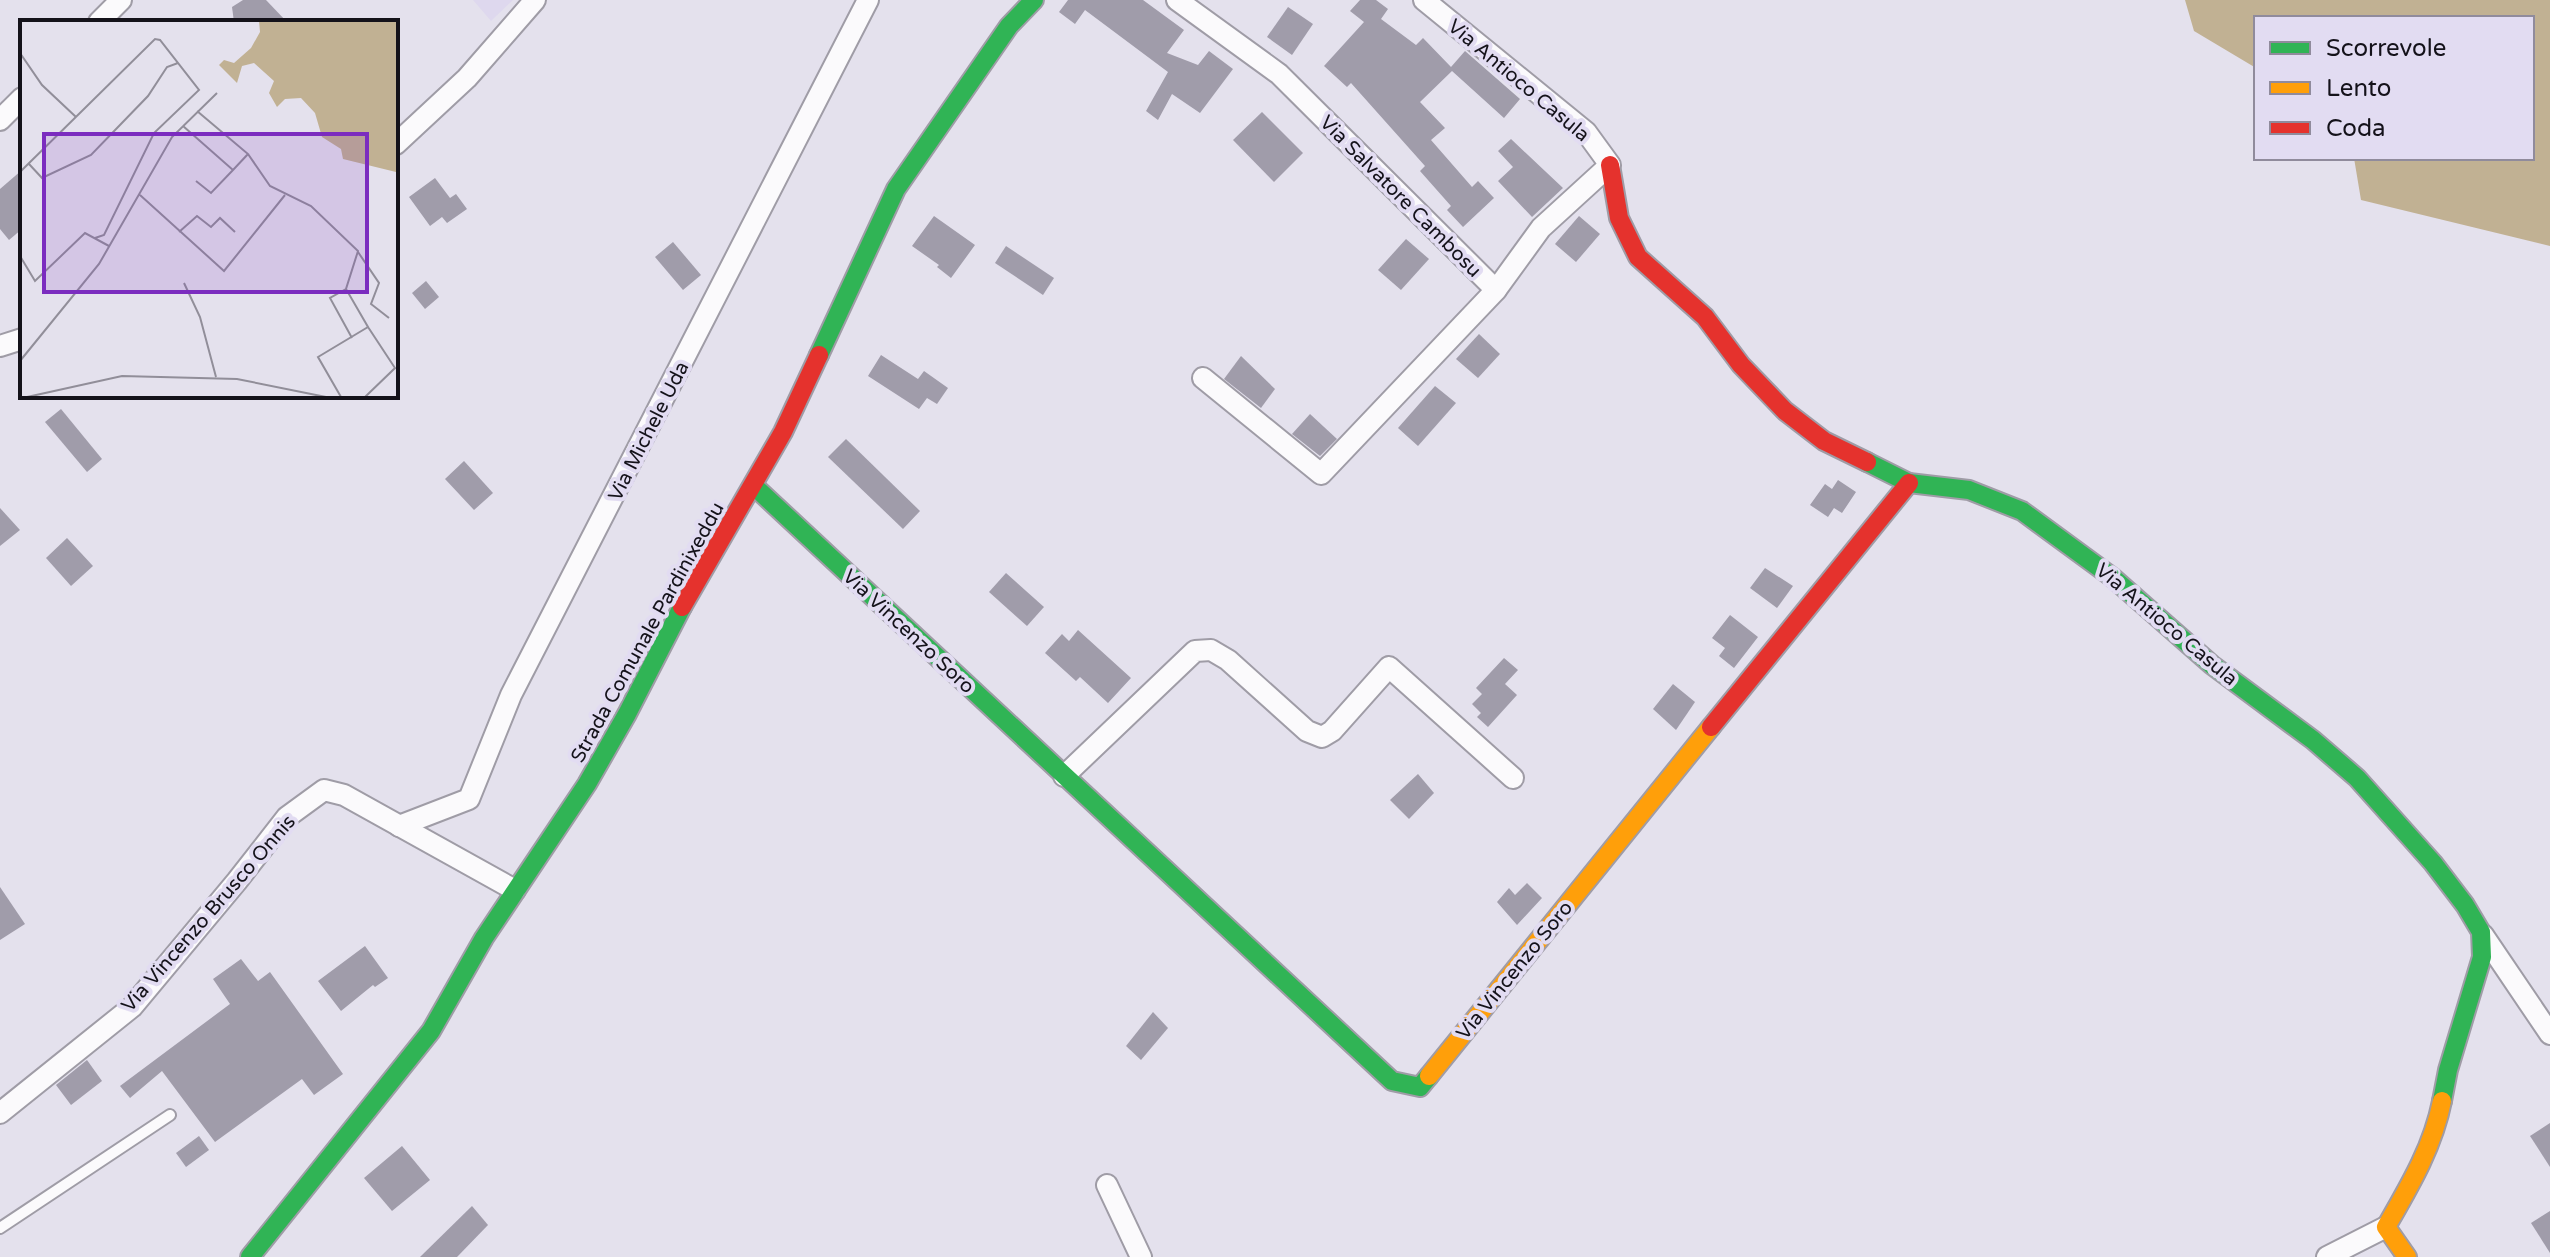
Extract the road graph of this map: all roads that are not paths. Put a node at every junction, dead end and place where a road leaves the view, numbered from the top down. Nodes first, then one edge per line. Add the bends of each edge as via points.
1 (121, 0) edge
2 (535, 0) edge
3 (868, 0) edge
4 (1034, 0) edge
5 (1177, 0) edge
6 (1424, 0) edge
7 (101, 20) edge
8 (20, 100) edge
9 (0, 120) edge
10 (398, 142) edge
11 (1610, 165) junction
12 (1496, 290) junction
13 (20, 340) edge
14 (0, 346) edge
15 (1203, 378) dead end
16 (1909, 483) junction
17 (754, 486) junction
18 (1064, 776) junction
19 (1513, 778) dead end
20 (399, 826) junction
21 (515, 890) junction
22 (2481, 932) junction
23 (2550, 1034) edge
24 (0, 1113) edge
25 (170, 1115) dead end
26 (1107, 1185) dead end
27 (2386, 1227) junction
28 (0, 1228) edge
29 (250, 1257) edge
30 (1141, 1257) edge
31 (2327, 1257) edge
32 (2407, 1257) edge

1 - 7 street
2 - 10 street via 467,78
3 - 20 street, Via Michele Uda via 511,695 469,799
4 - 17 street, Strada Comunale Pardinixeddu via 1009,26 896,189
5 - 12 street, Via Salvatore Cambosu via 1279,74
6 - 11 street, Via Antioco Casula via 1586,132
8 - 9 street
11 - 12 street via 1541,228
11 - 16 street, Via Antioco Casula via 1619,218 1638,257 1705,317 1785,411 1824,441
12 - 15 street, Via Salvatore Cambosu via 1321,474
13 - 14 street
16 - 18 street, Via Vincenzo Soro via 1420,1087 1392,1081
16 - 22 street, Via Antioco Casula via 1969,490 2022,511 2112,577 2212,665 2357,778 2433,863
17 - 18 street, Via Vincenzo Soro
17 - 21 street, Strada Comunale Pardinixeddu via 587,784
18 - 19 street via 1195,651 1211,650 1307,731 1322,737 1389,667
20 - 21 street, Via Vincenzo Brusco Onnis
20 - 24 street, Via Vincenzo Brusco Onnis via 344,795 324,790 312,797 287,817 132,1007
21 - 29 street, Strada Comunale Pardinixeddu via 431,1031
22 - 23 street
22 - 27 street via 2482,957 2439,1116 2418,1171
25 - 28 lane
26 - 30 street
27 - 31 street
27 - 32 street

